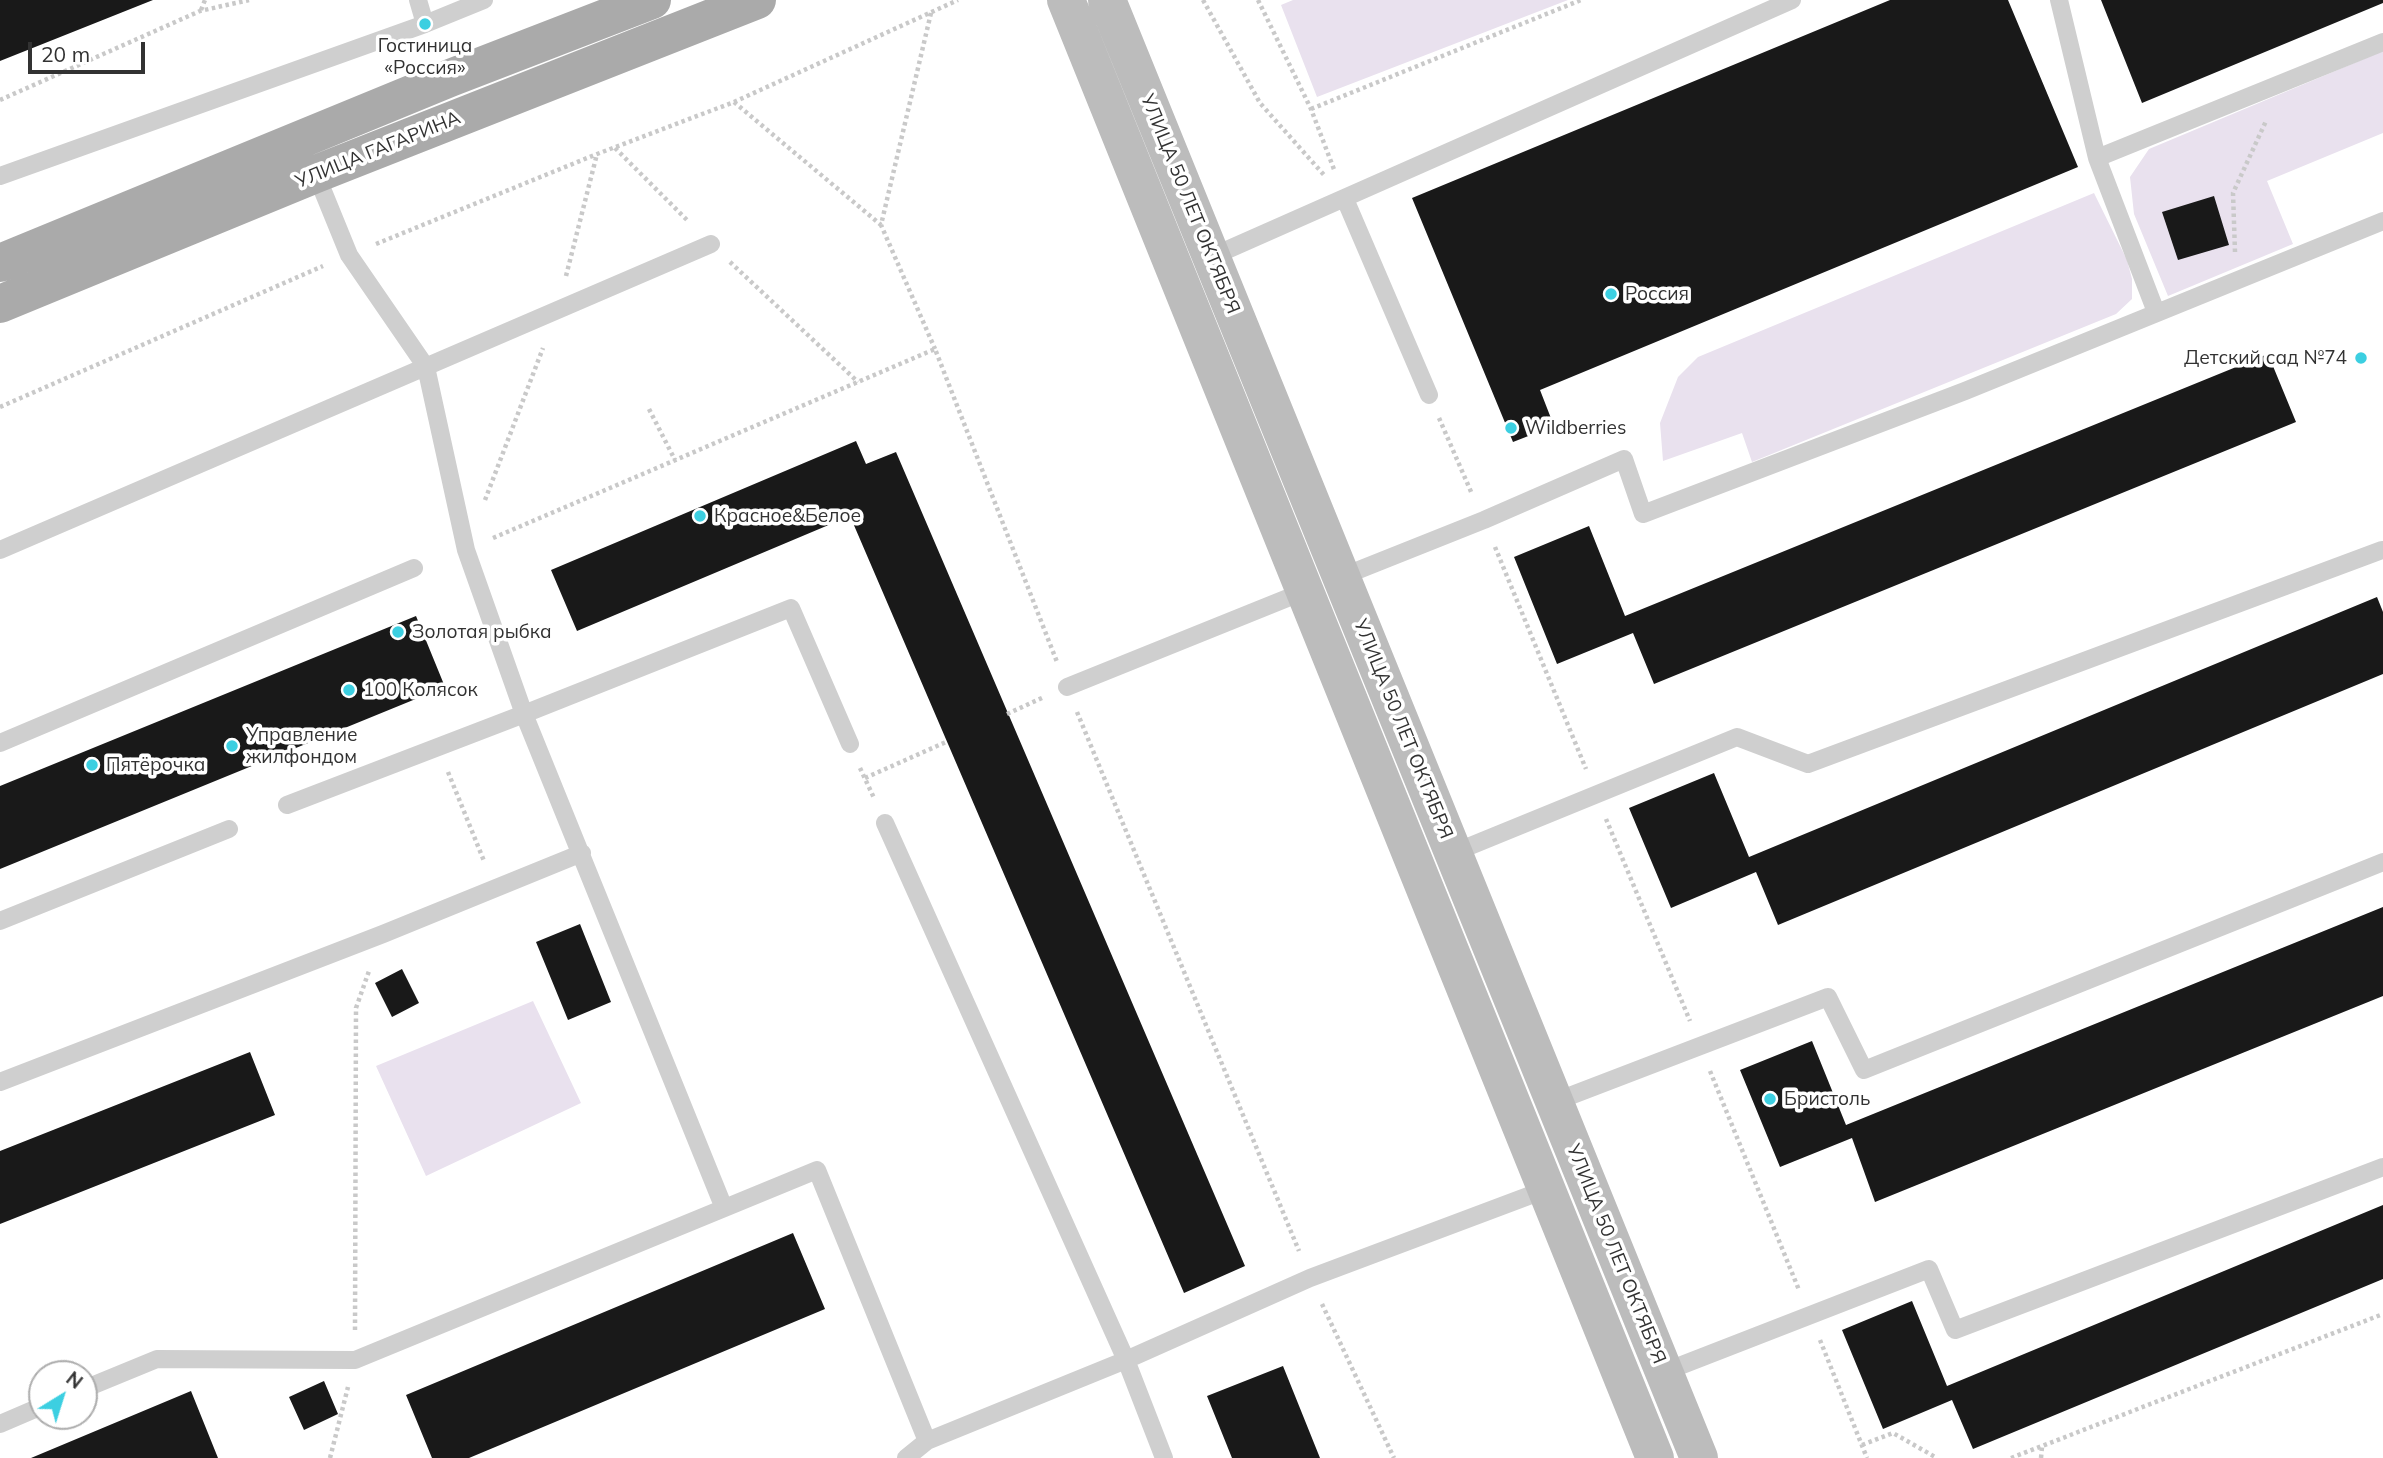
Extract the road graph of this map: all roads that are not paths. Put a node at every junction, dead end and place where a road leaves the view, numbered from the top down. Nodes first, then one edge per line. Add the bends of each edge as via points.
1 (418, 0) edge
2 (484, 0) edge
3 (652, 0) edge
4 (757, 0) edge
5 (1066, 0) edge
6 (1107, 0) edge
7 (1791, 0) edge
8 (2059, 0) edge
9 (425, 24) junction
10 (2383, 42) edge
11 (303, 139) junction
12 (2097, 158) junction
13 (317, 174) junction
14 (0, 176) edge
15 (1345, 199) junction
16 (2383, 221) edge
17 (711, 244) road end
18 (1212, 257) junction
19 (0, 263) edge
20 (1175, 272) junction
21 (0, 304) edge
22 (2156, 312) junction
23 (426, 367) junction
24 (1429, 395) road end
25 (0, 550) edge
26 (2382, 550) edge
27 (414, 568) dead end
28 (1341, 577) junction
29 (1305, 591) junction
30 (1067, 687) road end
31 (524, 714) junction
32 (0, 743) edge
33 (850, 744) road end
34 (287, 805) dead end
35 (885, 823) road end
36 (229, 829) dead end
37 (582, 853) junction
38 (1453, 853) junction
39 (2383, 862) edge
40 (1416, 867) junction
41 (0, 921) edge
42 (0, 1082) edge
43 (1554, 1102) junction
44 (1517, 1118) junction
45 (2383, 1167) edge
46 (1584, 1175) junction
47 (1547, 1189) junction
48 (724, 1208) junction
49 (1126, 1360) junction
50 (1664, 1372) junction
51 (98, 1383) edge
52 (1626, 1386) junction
53 (28, 1412) edge
54 (0, 1424) edge
55 (927, 1441) junction
56 (906, 1458) edge
57 (1164, 1458) edge
58 (1655, 1458) edge
59 (1699, 1458) edge

1 - 9 lane
2 - 9 lane
3 - 11 main road, УЛИЦА ГАГАРИНА
4 - 13 main road, УЛИЦА ГАГАРИНА
5 - 20 street, УЛИЦА 50 ЛЕТ ОКТЯБРЯ
6 - 18 street, УЛИЦА 50 ЛЕТ ОКТЯБРЯ
7 - 15 lane
8 - 12 lane
9 - 14 lane
10 - 12 lane
11 - 13 main road
11 - 19 main road, УЛИЦА ГАГАРИНА
12 - 22 lane
13 - 21 main road, УЛИЦА ГАГАРИНА
13 - 23 lane via 349,255
15 - 18 lane
15 - 24 lane
16 - 22 lane
17 - 23 lane
18 - 20 street
18 - 28 street, УЛИЦА 50 ЛЕТ ОКТЯБРЯ
20 - 29 street, УЛИЦА 50 ЛЕТ ОКТЯБРЯ
22 - 28 lane via 1965,391 1643,514 1624,459
23 - 25 lane
23 - 31 lane via 466,550
26 - 38 lane via 1808,764 1737,737
27 - 32 lane
28 - 29 street
28 - 38 street, УЛИЦА 50 ЛЕТ ОКТЯБРЯ
29 - 30 lane
29 - 40 street, УЛИЦА 50 ЛЕТ ОКТЯБРЯ
31 - 33 lane via 791,608
31 - 34 lane
31 - 37 lane
35 - 49 lane
36 - 41 lane
37 - 42 lane
37 - 48 lane
38 - 40 street
38 - 43 street, УЛИЦА 50 ЛЕТ ОКТЯБРЯ
39 - 43 lane via 1864,1070 1828,997
40 - 44 street, УЛИЦА 50 ЛЕТ ОКТЯБРЯ
43 - 44 street
43 - 46 street, УЛИЦА 50 ЛЕТ ОКТЯБРЯ
44 - 47 street, УЛИЦА 50 ЛЕТ ОКТЯБРЯ
45 - 50 lane via 1955,1330 1929,1269
46 - 47 street
46 - 50 street, УЛИЦА 50 ЛЕТ ОКТЯБРЯ
47 - 49 lane via 1310,1278
47 - 52 street, УЛИЦА 50 ЛЕТ ОКТЯБРЯ
48 - 51 lane via 355,1360 157,1359
48 - 55 lane via 817,1170
49 - 55 lane
49 - 57 lane
50 - 52 street
50 - 59 street, УЛИЦА 50 ЛЕТ ОКТЯБРЯ
52 - 58 street, УЛИЦА 50 ЛЕТ ОКТЯБРЯ
53 - 54 lane
55 - 56 lane

